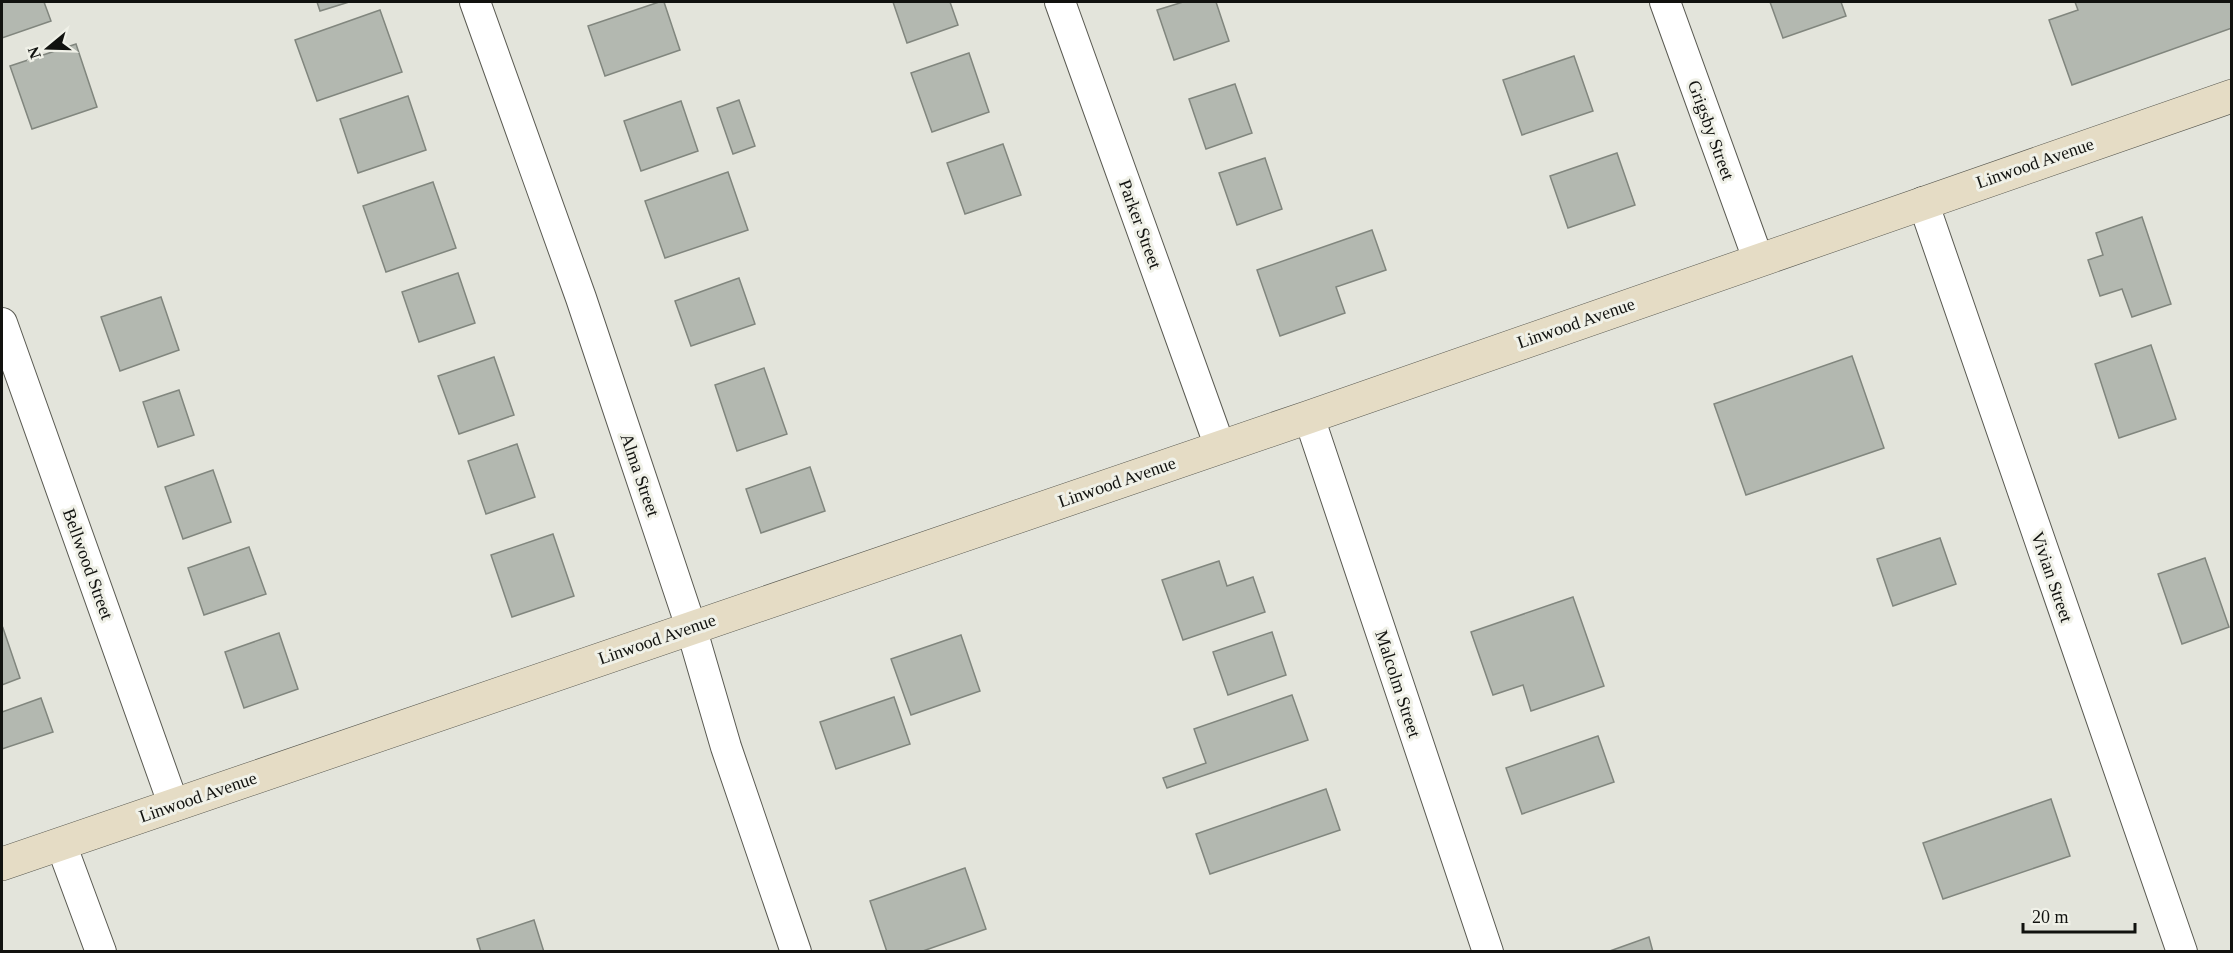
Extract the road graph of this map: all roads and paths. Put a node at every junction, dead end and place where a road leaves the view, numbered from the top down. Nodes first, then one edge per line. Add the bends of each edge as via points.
1 (475, 2) edge
2 (1060, 2) edge
3 (1665, 2) edge
4 (2232, 96) edge
5 (1923, 202) junction
6 (1758, 259) junction
7 (2, 323) edge
8 (1309, 417) junction
9 (1220, 447) junction
10 (692, 627) junction
11 (174, 806) junction
12 (61, 844) junction
13 (2, 864) edge
14 (100, 951) edge
15 (796, 951) edge
16 (1488, 951) edge
17 (2182, 951) edge

1 - 10 street, Alma Street
2 - 9 street, Parker Street
3 - 6 street, Grigsby Street
4 - 5 main road, Linwood Avenue
5 - 6 main road, Linwood Avenue
5 - 17 street, Vivian Street
6 - 8 main road, Linwood Avenue
7 - 11 street, Bellwood Street
8 - 9 main road, Linwood Avenue
8 - 16 street, Malcolm Street
9 - 10 main road, Linwood Avenue
10 - 11 main road, Linwood Avenue
10 - 15 street, Alma Street via 726,747
11 - 12 main road, Linwood Avenue
12 - 13 main road, Linwood Avenue
12 - 14 street

